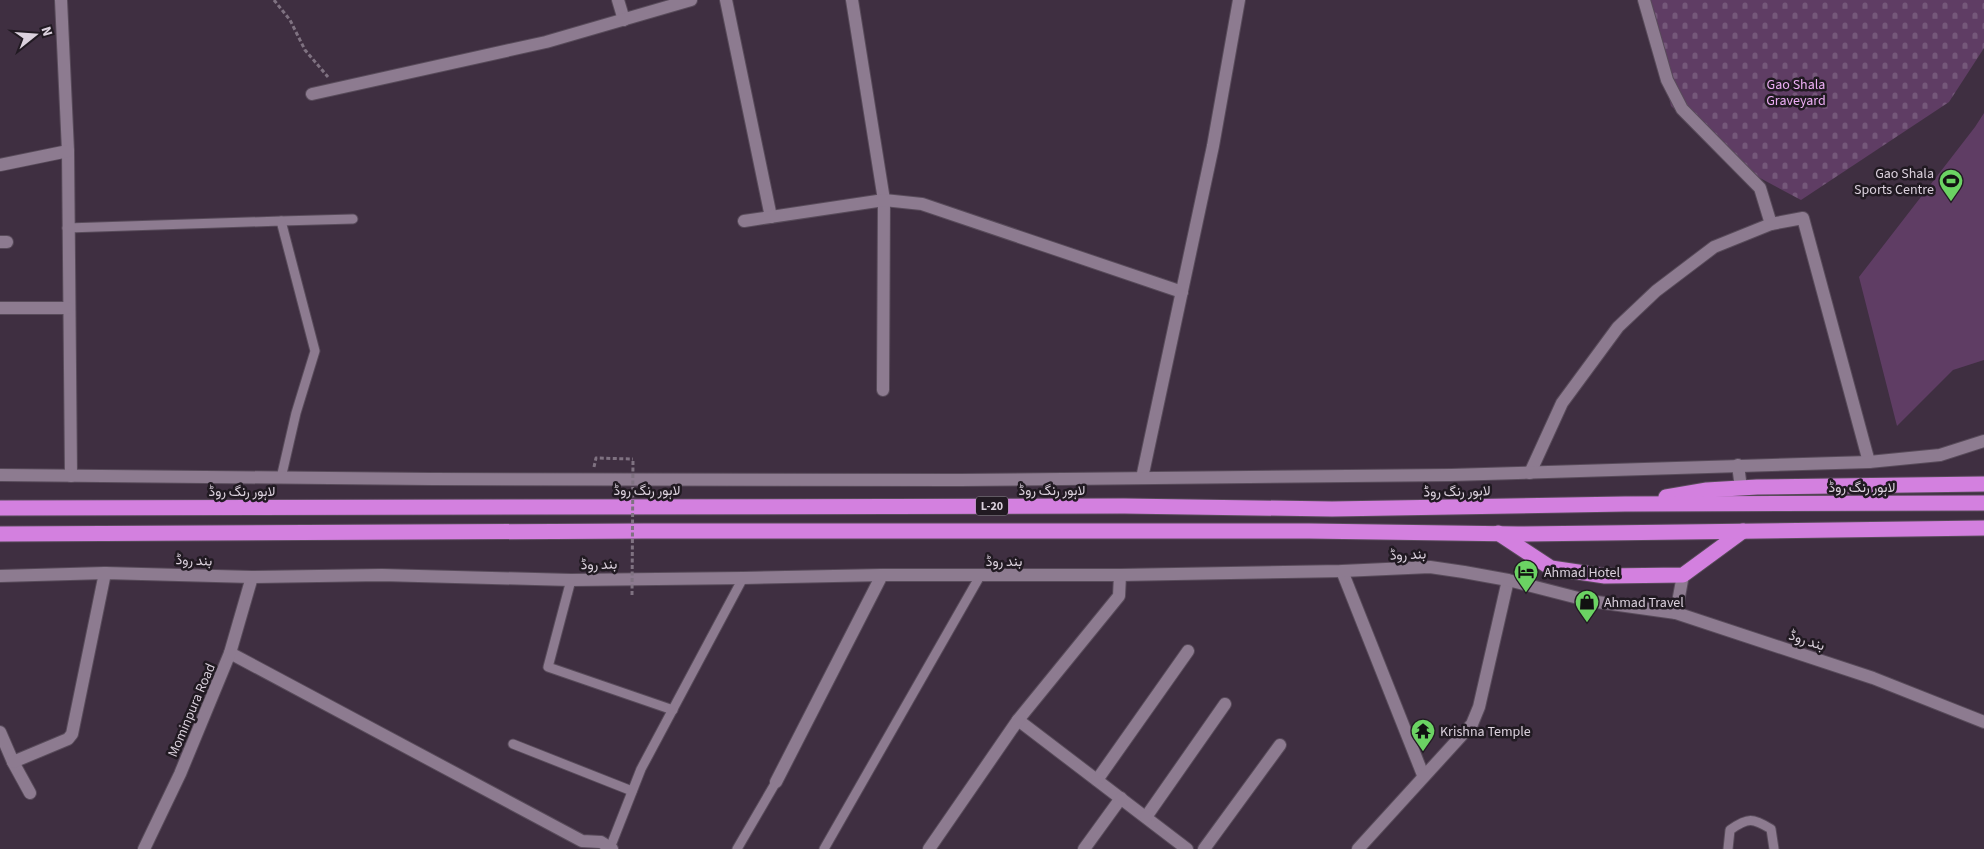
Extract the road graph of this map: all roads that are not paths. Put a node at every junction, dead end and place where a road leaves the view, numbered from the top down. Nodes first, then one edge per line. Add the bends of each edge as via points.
1 (61, 0) edge
2 (618, 0) edge
3 (691, 0) edge
4 (726, 0) edge
5 (852, 0) edge
6 (1239, 0) edge
7 (1644, 0) edge
8 (624, 20) junction
9 (312, 94) dead end
10 (68, 151) junction
11 (0, 165) edge
12 (884, 200) junction
13 (771, 217) junction
14 (353, 220) dead end
15 (281, 221) junction
16 (744, 221) dead end
17 (1771, 224) junction
18 (67, 228) junction
19 (1182, 292) junction
20 (0, 308) edge
21 (68, 308) junction
22 (883, 390) dead end
23 (1984, 441) edge
24 (1869, 462) junction
25 (1738, 466) junction
26 (1530, 472) junction
27 (0, 475) edge
28 (70, 476) junction
29 (281, 478) junction
30 (1142, 478) junction
31 (1984, 484) edge
32 (1741, 488) junction
33 (1984, 503) edge
34 (1625, 504) junction
35 (0, 508) edge
36 (1984, 528) edge
37 (1743, 531) junction
38 (0, 534) edge
39 (1498, 534) junction
40 (1342, 572) junction
41 (105, 573) junction
42 (882, 575) junction
43 (1120, 575) junction
44 (1683, 575) junction
45 (0, 576) edge
46 (980, 576) junction
47 (252, 577) junction
48 (744, 578) junction
49 (571, 580) junction
50 (1508, 580) junction
51 (1676, 613) junction
52 (1188, 651) dead end
53 (230, 653) junction
54 (1225, 704) dead end
55 (673, 710) junction
56 (1018, 720) junction
57 (1984, 722) edge
58 (0, 732) edge
59 (513, 744) dead end
60 (1280, 744) dead end
61 (13, 762) junction
62 (1423, 775) junction
63 (1097, 780) junction
64 (776, 782) joint
65 (632, 791) junction
66 (30, 793) dead end
67 (1120, 798) junction
68 (1146, 817) junction
69 (611, 848) edge
70 (144, 849) edge
71 (737, 849) edge
72 (824, 849) edge
73 (929, 849) edge
74 (1084, 849) edge
75 (1187, 849) edge
76 (1204, 849) edge
77 (1358, 849) edge
78 (1728, 849) edge
79 (1774, 849) edge

1 - 10 street
2 - 8 street
3 - 8 street
4 - 13 street
5 - 12 street
6 - 19 street
7 - 17 street via 1667,80 1682,109 1760,188
8 - 9 street via 546,42
10 - 11 street
10 - 18 street
12 - 13 street
12 - 19 street via 922,204
12 - 22 street
13 - 16 street
14 - 15 lane
15 - 18 lane
15 - 29 lane via 315,352
17 - 24 street via 1803,218
17 - 26 street via 1714,247 1656,291 1618,327 1562,404
18 - 21 street
19 - 30 street
20 - 21 street
21 - 28 street
23 - 24 street via 1940,455
24 - 25 street
25 - 26 street
25 - 32 street
26 - 30 street
27 - 28 street
28 - 29 street
29 - 30 street
31 - 32 highway
32 - 34 highway via 1707,490
33 - 34 highway, لاہور رنگ روڈ / L-20
34 - 35 highway, لاہور رنگ روڈ / L-20 via 1342,508
36 - 37 highway, L-20
37 - 39 highway, L-20
37 - 44 highway
38 - 39 highway, L-20 via 1309,531
39 - 44 highway via 1551,568 1605,576
40 - 43 street, بند روڈ
40 - 50 street, بند روڈ via 1430,567
40 - 62 street
41 - 45 street, بند روڈ
41 - 47 street, بند روڈ
41 - 61 street via 72,734 68,739
42 - 46 street, بند روڈ
42 - 48 street, بند روڈ
42 - 64 street
43 - 46 street, بند روڈ
43 - 56 street via 1119,596
44 - 51 street
46 - 72 lane
47 - 49 street, بند روڈ via 382,575
47 - 53 street, Mominpura Road
48 - 49 street, بند روڈ
48 - 55 lane
49 - 55 lane via 548,667
50 - 51 street, بند روڈ via 1590,601
50 - 62 street via 1472,724
51 - 57 street, بند روڈ via 1873,678
52 - 63 street
53 - 69 street via 582,841 601,842
53 - 70 street, Mominpura Road via 180,774
54 - 68 street
55 - 65 lane
56 - 63 street
56 - 73 street
58 - 61 street
59 - 65 lane
60 - 76 street
61 - 66 street
62 - 77 street
63 - 67 street
64 - 71 lane
65 - 69 lane
67 - 68 street
67 - 74 street
68 - 75 street
78 - 79 lane via 1730,830 1743,821 1757,820 1771,829

